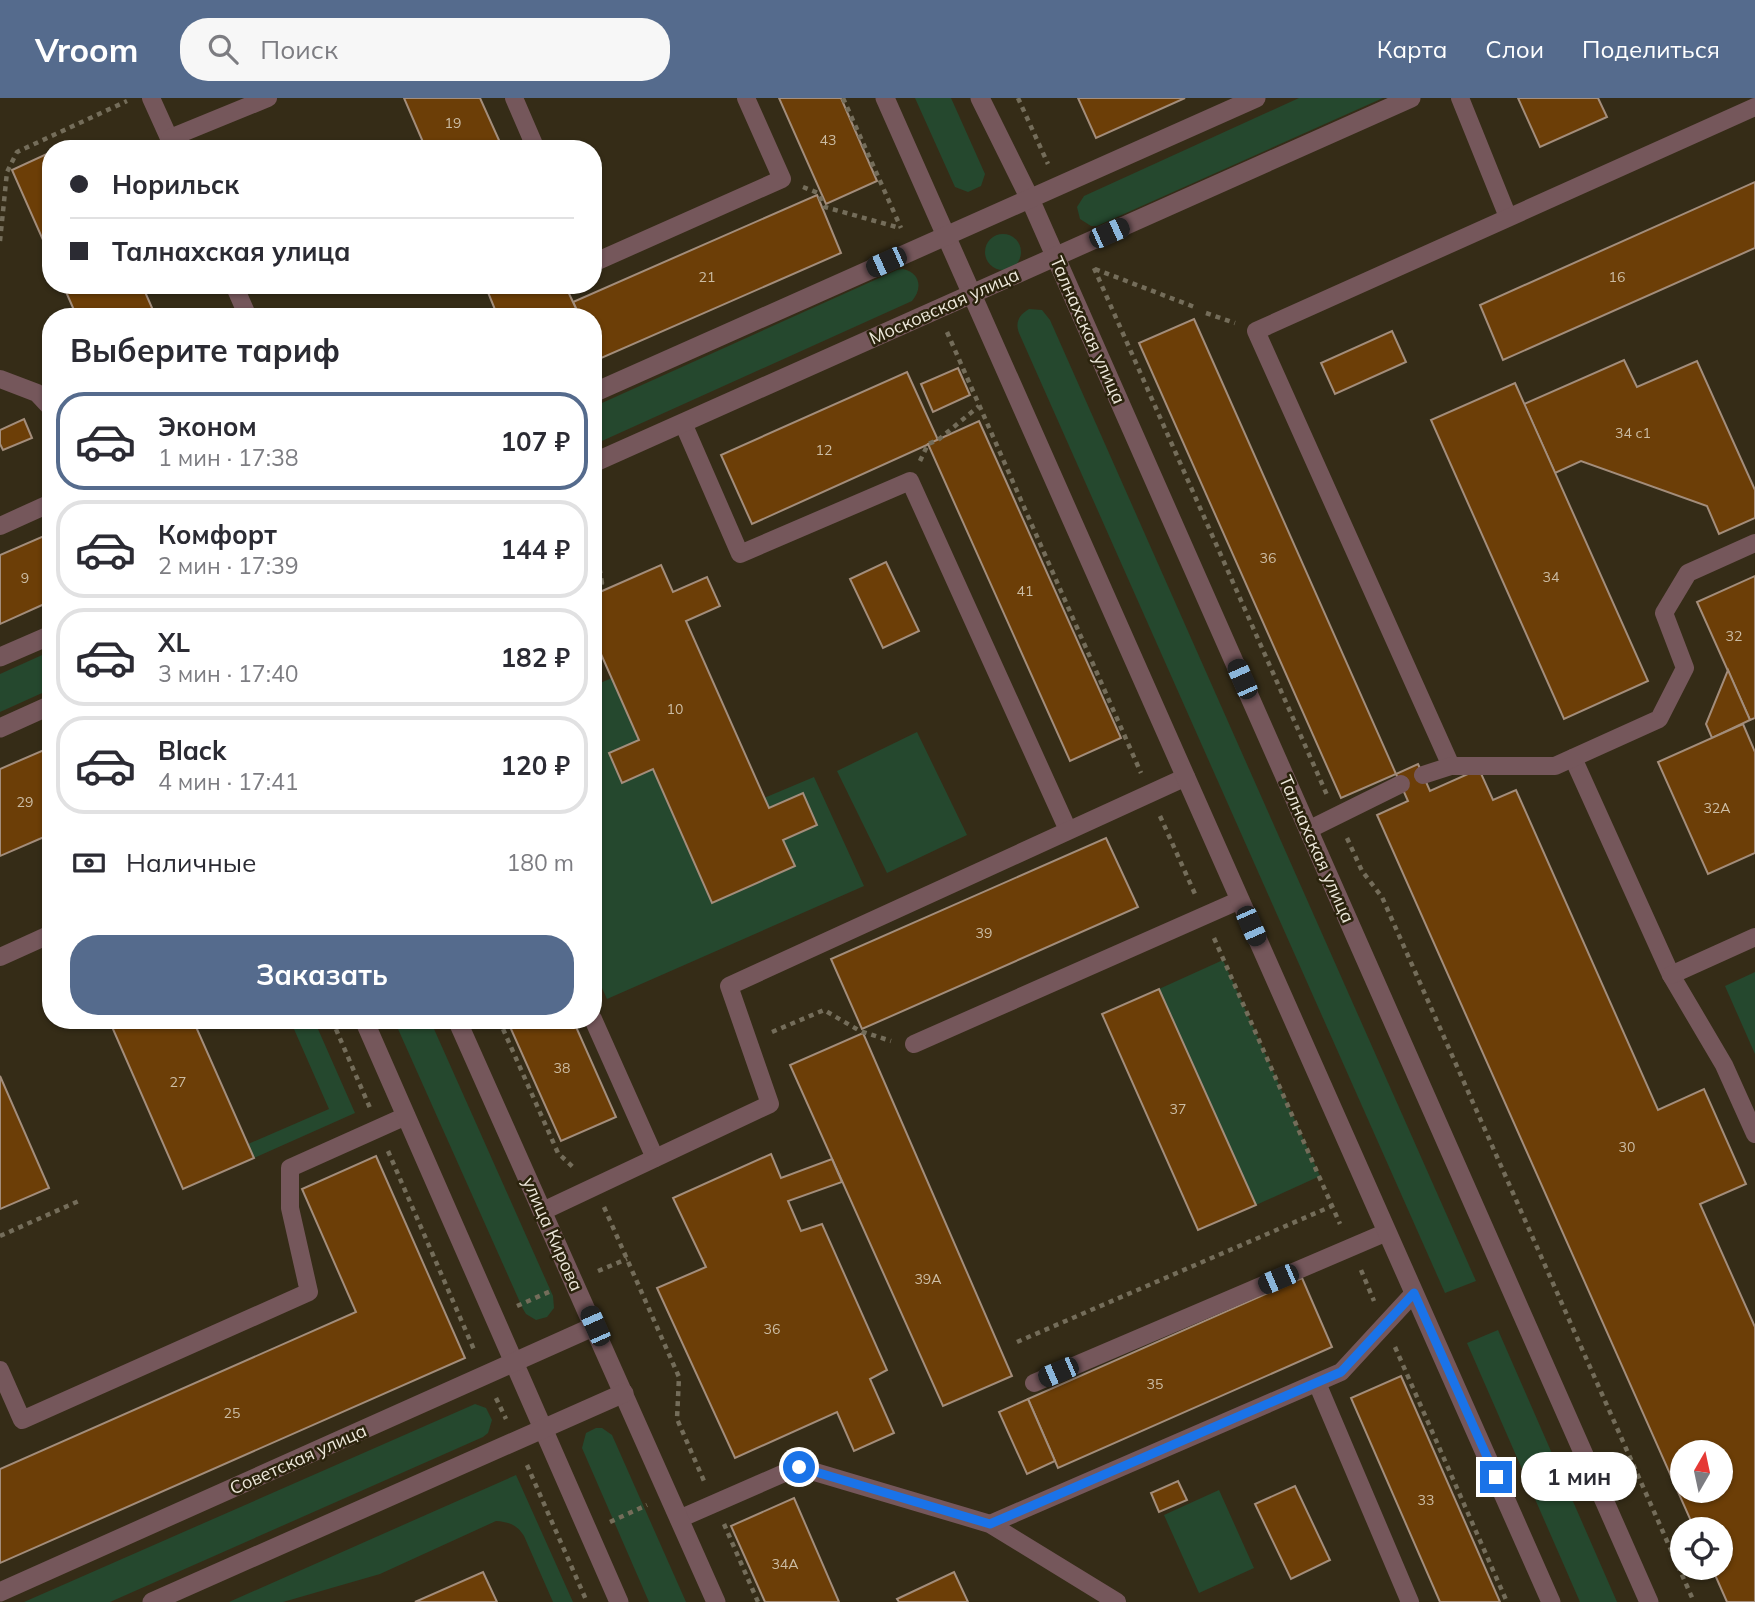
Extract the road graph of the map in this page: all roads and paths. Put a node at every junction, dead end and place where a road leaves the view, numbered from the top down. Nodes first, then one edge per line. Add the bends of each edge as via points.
1 (134, 98) edge
2 (151, 98) edge
3 (268, 98) edge
4 (514, 98) edge
5 (747, 98) edge
6 (843, 98) edge
7 (885, 98) edge
8 (980, 98) edge
9 (1018, 98) edge
10 (1256, 98) edge
11 (1411, 98) edge
12 (1460, 98) edge
13 (1755, 107) edge
14 (42, 140) edge
15 (43, 140) edge
16 (170, 140) edge
17 (180, 140) edge
18 (532, 140) edge
19 (782, 179) junction
20 (1058, 186) junction
21 (1030, 199) junction
22 (1508, 217) junction
23 (900, 228) junction
24 (946, 236) junction
25 (0, 241) edge
26 (1083, 244) junction
27 (911, 251) junction
28 (1055, 257) junction
29 (602, 259) edge
30 (1095, 269) junction
31 (972, 294) junction
32 (1197, 308) dead end
33 (937, 310) junction
34 (1206, 313) dead end
35 (1220, 317) dead end
36 (0, 379) edge
37 (602, 389) edge
38 (42, 398) edge
39 (979, 406) junction
40 (683, 423) junction
41 (938, 440) dead end
42 (602, 459) edge
43 (42, 507) edge
44 (0, 526) edge
45 (1755, 543) edge
46 (42, 639) edge
47 (0, 657) edge
48 (42, 709) edge
49 (0, 728) edge
50 (1573, 758) junction
51 (1451, 766) junction
52 (1423, 775) dead end
53 (1186, 777) junction
54 (1401, 784) dead end
55 (1150, 793) junction
56 (1337, 816) junction
57 (1068, 830) junction
58 (1308, 830) junction
59 (1240, 900) junction
60 (1204, 916) junction
61 (1755, 937) edge
62 (42, 938) edge
63 (0, 957) edge
64 (1671, 975) junction
65 (336, 1029) edge
66 (367, 1029) edge
67 (461, 1029) edge
68 (503, 1029) edge
69 (597, 1029) edge
70 (749, 1042) junction
71 (914, 1044) joint
72 (406, 1116) junction
73 (379, 1129) junction
74 (1755, 1134) edge
75 (655, 1158) junction
76 (595, 1187) junction
77 (81, 1200) dead end
78 (1332, 1206) junction
79 (543, 1211) junction
80 (1387, 1232) junction
81 (0, 1236) edge
82 (1351, 1247) junction
83 (627, 1259) junction
84 (575, 1281) junction
85 (1414, 1293) junction
86 (493, 1317) junction
87 (1385, 1325) junction
88 (595, 1326) junction
89 (465, 1328) junction
90 (1017, 1342) dead end
91 (513, 1363) junction
92 (0, 1370) edge
93 (486, 1375) junction
94 (1034, 1383) dead end
95 (1317, 1383) junction
96 (624, 1393) junction
97 (542, 1429) junction
98 (516, 1441) junction
99 (703, 1479) junction
100 (669, 1495) junction
101 (714, 1504) junction
102 (680, 1519) junction
103 (990, 1524) junction
104 (588, 1532) junction
105 (561, 1544) junction
106 (0, 1592) edge
107 (152, 1602) edge
108 (587, 1602) edge
109 (619, 1602) edge
110 (716, 1602) edge
111 (758, 1602) edge
112 (1116, 1602) edge
113 (1410, 1602) edge
114 (1507, 1602) edge
115 (1551, 1602) edge
116 (1649, 1602) edge
117 (1694, 1602) edge

1 - 15 path
2 - 16 lane
3 - 17 lane
4 - 18 lane
5 - 19 lane
6 - 23 path
7 - 24 street
8 - 21 street, Талнахская улица
9 - 20 path
10 - 20 street
11 - 26 street, Московская улица
12 - 22 lane
13 - 22 lane
14 - 25 path via 17,152 7,172
19 - 23 path via 818,193 825,207
19 - 29 lane
20 - 21 street
21 - 24 street
21 - 28 street, Талнахская улица
22 - 51 lane via 1255,331
23 - 27 path
24 - 27 street
24 - 31 street
26 - 28 street, Московская улица
26 - 30 path
27 - 37 street
28 - 31 street, Московская улица
28 - 58 street, Талнахская улица
30 - 32 path
30 - 56 path
31 - 33 street, Московская улица
31 - 53 street
33 - 39 path
33 - 40 street, Московская улица
34 - 35 path
36 - 38 lane
39 - 41 path
39 - 55 path
40 - 42 street, Московская улица
40 - 57 lane via 740,554 910,481
43 - 44 lane
45 - 50 lane via 1688,573 1664,613 1685,668 1659,719
46 - 47 street
48 - 49 street
50 - 51 lane via 1555,766
50 - 64 lane
51 - 52 lane
53 - 55 lane
53 - 59 street
54 - 56 lane
55 - 57 lane
55 - 60 path
56 - 58 lane
56 - 117 path via 1362,871 1382,897
57 - 70 lane via 729,986
58 - 116 street, Талнахская улица
59 - 60 lane
59 - 80 street
60 - 71 lane
60 - 78 path
61 - 64 lane
62 - 63 lane
64 - 74 lane via 1724,1065
65 - 73 path
66 - 72 street
67 - 79 street, улица Кирова
68 - 76 path via 558,1153
69 - 75 lane
70 - 71 path via 824,1010 860,1031
70 - 75 lane via 770,1104
72 - 73 lane
72 - 86 street
73 - 89 path
73 - 92 lane via 290,1168 290,1208 309,1292 22,1420
75 - 76 lane
76 - 79 lane
76 - 83 path
77 - 81 path
78 - 82 path
78 - 90 path
79 - 84 street, улица Кирова
80 - 82 lane
80 - 85 street
82 - 87 path
82 - 94 lane
83 - 84 path
83 - 99 path via 679,1377 677,1419
84 - 86 path
84 - 88 street, улица Кирова
85 - 87 lane
85 - 115 street
86 - 89 path
86 - 91 street
87 - 95 lane via 1341,1372
87 - 114 path
88 - 91 street, Советская улица
88 - 96 street, улица Кирова
89 - 93 path
91 - 93 street, Советская улица
91 - 97 street
93 - 98 path
93 - 106 street, Советская улица
95 - 103 lane
95 - 113 lane
96 - 97 street
96 - 100 street, улица Кирова
97 - 98 street
97 - 104 street
98 - 105 path
98 - 107 street
99 - 100 path
99 - 101 path
100 - 102 street, улица Кирова
100 - 104 path
101 - 102 lane
101 - 103 lane via 799,1467
101 - 111 path
102 - 110 street, улица Кирова
103 - 112 lane
104 - 105 path
104 - 109 street
105 - 108 path

